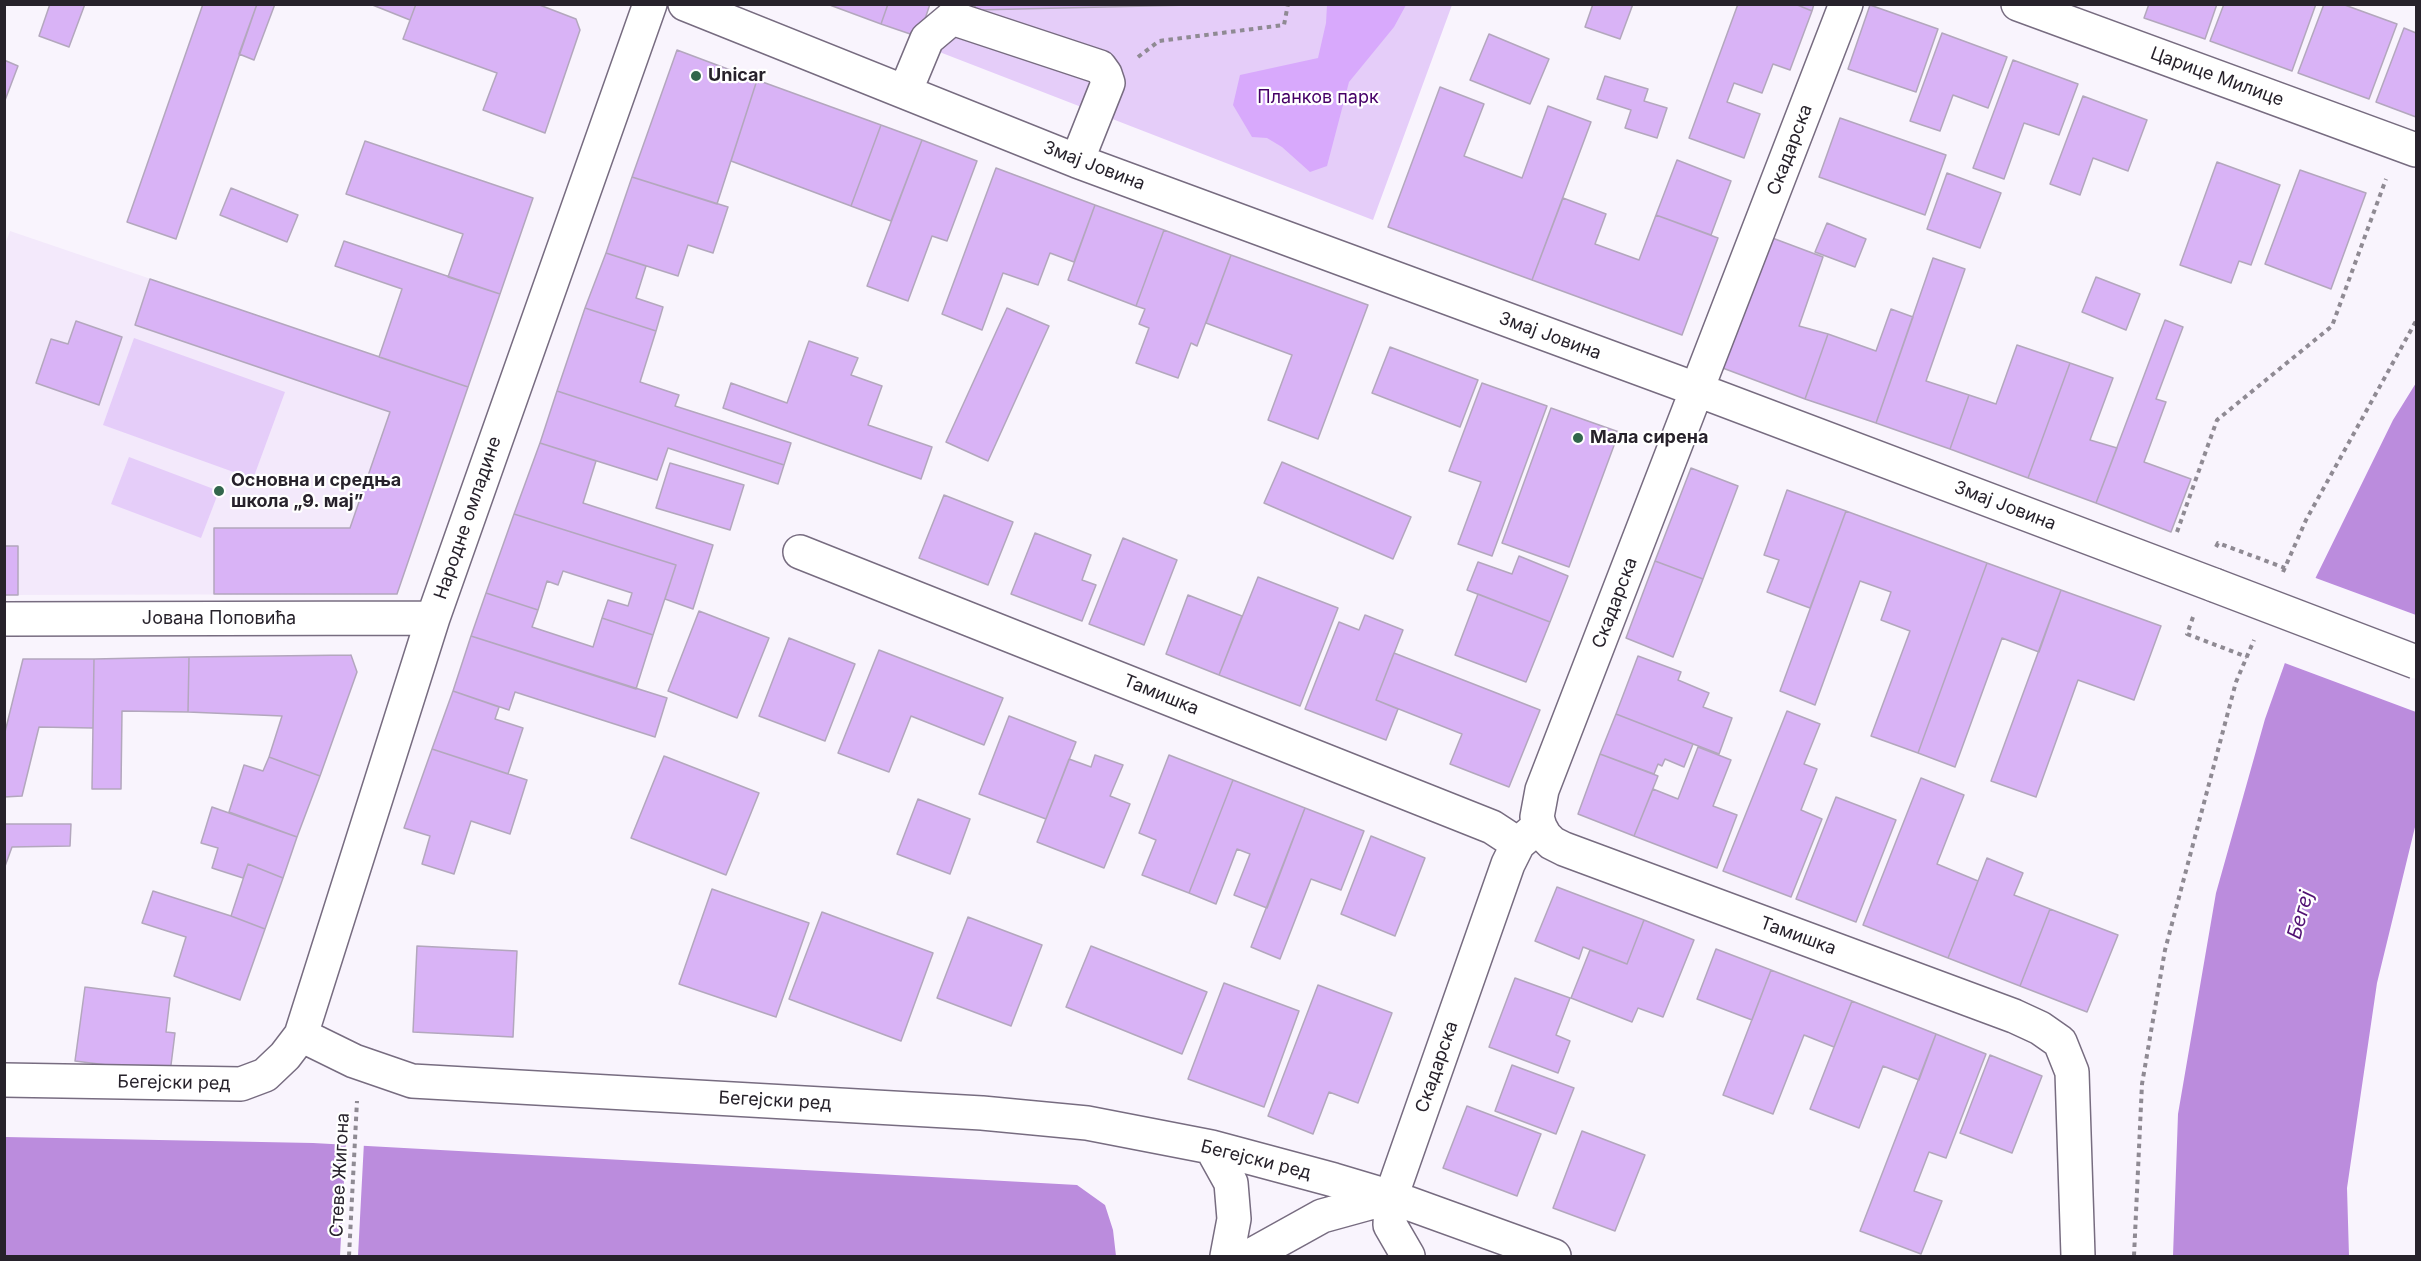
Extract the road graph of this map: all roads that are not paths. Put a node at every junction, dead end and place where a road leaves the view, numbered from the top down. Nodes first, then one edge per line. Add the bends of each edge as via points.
1 (650, 4) edge
2 (685, 4) edge
3 (1846, 4) edge
4 (2018, 4) edge
5 (905, 92) junction
6 (2408, 147) edge
7 (1077, 161) junction
8 (1698, 390) junction
9 (800, 552) dead end
10 (433, 618) junction
11 (4, 619) edge
12 (2416, 662) edge
13 (1529, 836) junction
14 (301, 1035) junction
15 (4, 1080) edge
16 (1211, 1147) junction
17 (1391, 1197) junction
18 (1227, 1257) edge
19 (1250, 1257) edge
20 (1408, 1257) edge
21 (1554, 1257) edge
22 (2078, 1257) edge

1 - 10 street, Народне омладине
2 - 5 street, Змај Јовина
3 - 8 street, Скадарска
4 - 6 street, Царице Милице
5 - 7 street, Змај Јовина
5 - 7 street via 927,39 952,18 1100,67 1108,83
7 - 8 street, Змај Јовина
8 - 12 street, Змај Јовина, bridge
8 - 13 street, Скадарска via 1542,790
9 - 13 street, Тамишка via 1492,827
10 - 11 street, Јована Поповића
10 - 14 street, Народне омладине
13 - 17 street, Скадарска via 1508,864
13 - 22 street, Тамишка via 2014,1016 2060,1042 2072,1072
14 - 15 street, Бегејски ред via 265,1075 241,1084
14 - 16 street, Бегејски ред via 354,1061 412,1081 982,1113 1087,1123
16 - 17 street, Бегејски ред
16 - 18 street via 1231,1183 1234,1219
17 - 19 street via 1322,1216
17 - 20 street, Скадарска via 1390,1225
17 - 21 street, Бегејски ред

